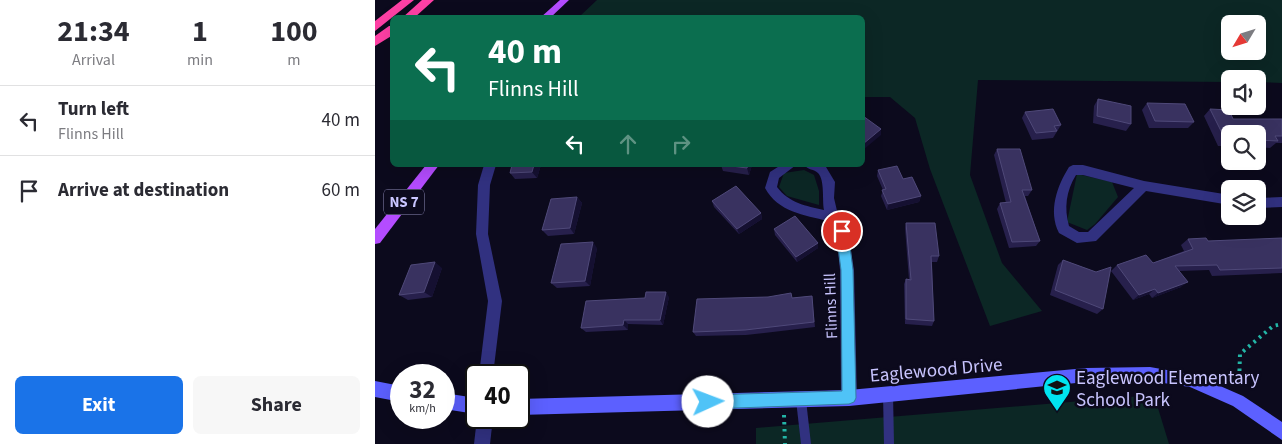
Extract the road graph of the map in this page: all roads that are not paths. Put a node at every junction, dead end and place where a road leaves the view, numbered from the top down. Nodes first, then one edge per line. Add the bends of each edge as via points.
1 (409, 0) edge
2 (429, 0) edge
3 (555, 0) edge
4 (565, 0) edge
5 (411, 15) edge
6 (546, 15) edge
7 (548, 15) edge
8 (375, 26) edge
9 (390, 31) edge
10 (375, 42) edge
11 (431, 167) edge
12 (489, 167) edge
13 (787, 167) edge
14 (815, 167) edge
15 (1144, 186) junction
16 (1221, 199) edge
17 (1282, 202) edge
18 (1266, 203) edge
19 (832, 217) junction
20 (375, 239) edge
21 (487, 364) edge
22 (375, 390) edge
23 (390, 392) edge
24 (888, 394) junction
25 (849, 398) junction
26 (801, 400) junction
27 (530, 407) edge
28 (484, 429) edge
29 (1282, 432) edge
30 (482, 444) edge
31 (806, 444) edge
32 (889, 444) edge

1 - 8 highway
2 - 5 highway
3 - 6 main road
4 - 7 main road
9 - 10 highway
11 - 20 main road, NS 7
12 - 21 street via 484,185 483,234 495,301
13 - 19 street via 774,175 771,188 777,199 793,208
14 - 19 street, Flinns Hill via 822,170 829,182
15 - 15 street via 1073,170 1063,186 1059,213 1063,229 1077,238 1091,237
15 - 16 street
17 - 18 street
19 - 25 street, Flinns Hill via 842,231 847,270
22 - 23 street
24 - 25 street, Eaglewood Drive
24 - 29 street, Eaglewood Drive via 1086,376 1150,374 1190,380 1230,397
24 - 32 lane
25 - 26 street, Eaglewood Drive
26 - 27 street, Eaglewood Drive
26 - 31 lane
28 - 30 street

